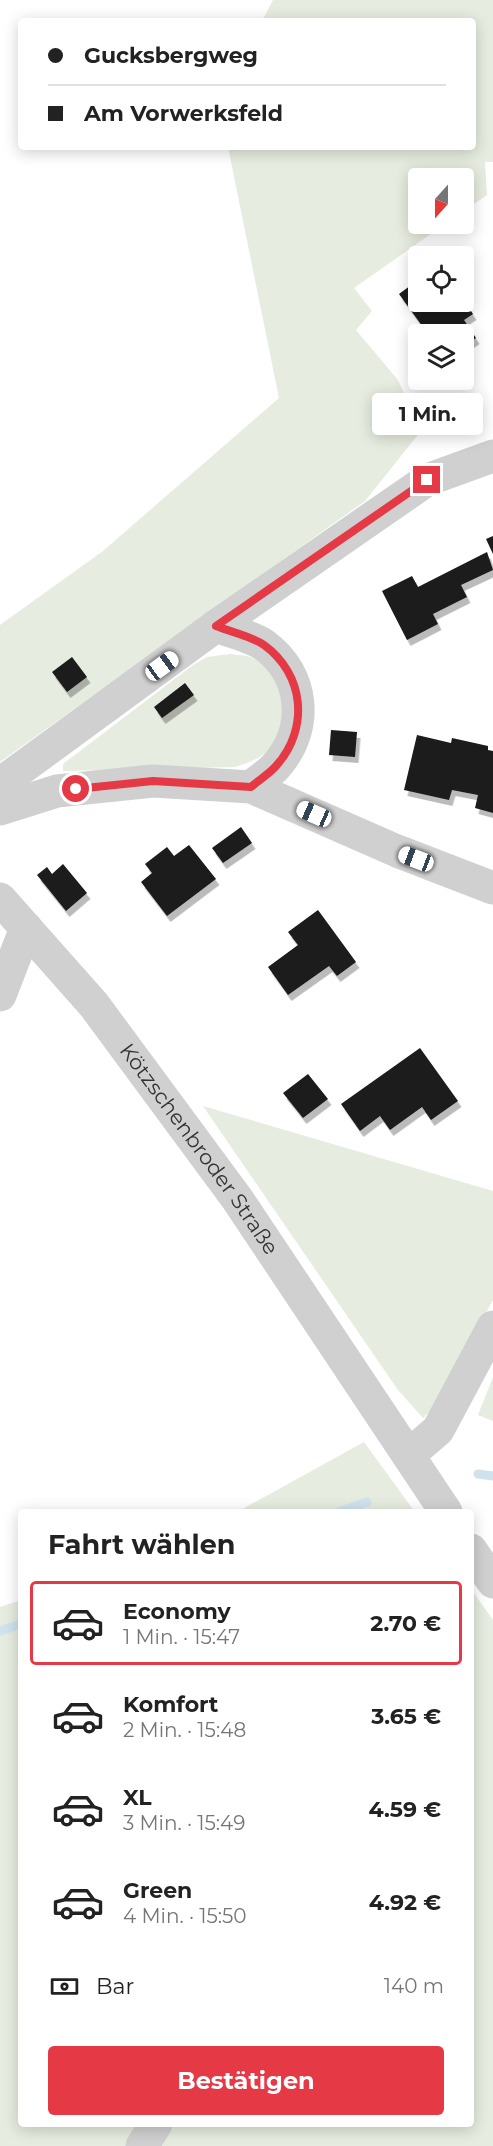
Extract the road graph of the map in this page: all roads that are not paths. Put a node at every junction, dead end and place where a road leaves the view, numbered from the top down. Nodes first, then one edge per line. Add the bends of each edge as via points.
1 (493, 456) edge
2 (216, 626) junction
3 (0, 784) edge
4 (251, 787) junction
5 (0, 809) edge
6 (493, 888) edge
7 (0, 899) edge
8 (26, 928) junction
9 (0, 995) edge
10 (493, 1327) edge
11 (410, 1454) junction
12 (444, 1509) edge
13 (474, 1554) edge
14 (493, 1582) edge
15 (154, 2127) edge
16 (141, 2146) edge

1 - 2 street via 427,480
2 - 3 street
2 - 4 street via 263,644 289,669 300,704 293,738 277,766
4 - 5 street via 153,781 57,791
4 - 6 street
7 - 8 street, Kötzschenbroder Straße
8 - 9 street
8 - 11 street, Kötzschenbroder Straße via 94,1005 238,1200
10 - 11 street via 438,1430
11 - 12 street, Kötzschenbroder Straße
13 - 14 street
15 - 16 street

